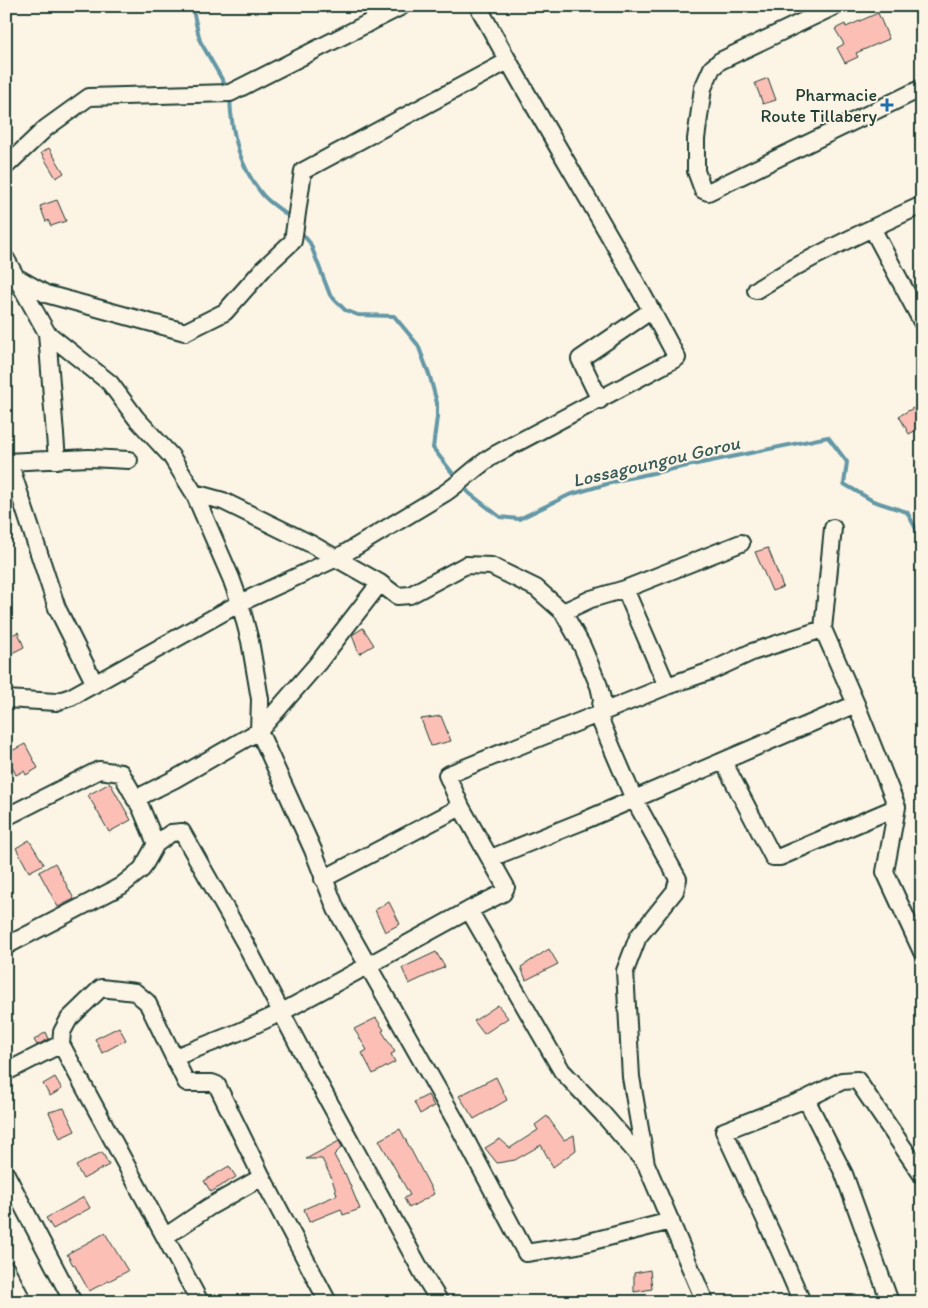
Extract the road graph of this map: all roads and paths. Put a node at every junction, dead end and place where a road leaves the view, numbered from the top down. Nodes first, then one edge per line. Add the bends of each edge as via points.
1 (402, 6) edge
2 (478, 6) edge
3 (835, 6) edge
4 (508, 61) junction
5 (922, 88) edge
6 (6, 166) edge
7 (922, 205) edge
8 (872, 228) junction
9 (9, 265) edge
10 (756, 290) dead end
11 (652, 310) junction
12 (922, 322) edge
13 (47, 333) junction
14 (600, 400) junction
15 (57, 460) junction
16 (129, 460) dead end
17 (7, 462) edge
18 (194, 493) junction
19 (833, 528) dead end
20 (741, 544) dead end
21 (337, 558) junction
22 (380, 583) junction
23 (625, 589) junction
24 (240, 603) junction
25 (562, 612) junction
26 (823, 629) junction
27 (95, 684) junction
28 (667, 686) junction
29 (6, 698) edge
30 (856, 704) junction
31 (600, 713) junction
32 (259, 731) junction
33 (723, 761) junction
34 (135, 799) junction
35 (634, 799) junction
36 (461, 807) junction
37 (897, 807) junction
38 (6, 817) edge
39 (156, 844) junction
40 (491, 858) junction
41 (323, 878) junction
42 (468, 910) junction
43 (6, 946) edge
44 (922, 952) edge
45 (367, 966) junction
46 (282, 1012) junction
47 (62, 1044) junction
48 (175, 1057) junction
49 (6, 1072) edge
50 (806, 1099) junction
51 (646, 1164) junction
52 (6, 1174) edge
53 (922, 1175) edge
54 (262, 1177) junction
55 (671, 1221) junction
56 (166, 1236) junction
57 (6, 1269) edge
58 (24, 1302) edge
59 (73, 1302) edge
60 (200, 1302) edge
61 (328, 1302) edge
62 (440, 1302) edge
63 (705, 1302) edge
64 (802, 1302) edge
65 (890, 1302) edge

1 - 6 street via 230,93 89,97 46,128
2 - 4 street
3 - 5 street via 720,61 712,68 703,88 695,154 696,171 703,190 708,192
4 - 9 street via 303,171 293,241 264,268 226,312 185,332 46,294
4 - 11 street
7 - 8 street
8 - 10 street via 789,269
8 - 12 street
9 - 13 street
11 - 14 street via 580,359
11 - 14 street via 677,358
13 - 15 street
13 - 18 street via 110,383 171,456
14 - 21 street via 483,462 445,493
15 - 16 street
15 - 17 street
17 - 27 street via 57,608
18 - 21 street via 223,501
18 - 24 street
19 - 26 street
20 - 23 street
21 - 22 street
21 - 24 street
22 - 25 street via 397,596 410,596 466,565 491,566 536,588
22 - 32 street via 318,663
23 - 25 street
23 - 28 street
24 - 27 street
24 - 32 street via 260,699
25 - 31 street via 582,646 598,686 602,699
26 - 28 street via 752,652
26 - 30 street
27 - 29 street via 56,702
28 - 31 street
30 - 33 street
30 - 37 street
31 - 35 street via 600,722
31 - 36 street via 447,775
32 - 34 street
32 - 41 street
33 - 35 street
33 - 37 street via 773,857 780,857
34 - 38 street via 121,773 99,770
34 - 39 street
35 - 40 street
35 - 51 street via 678,880 675,892 638,937 624,971 630,1077
36 - 40 street
36 - 41 street
37 - 44 street via 885,872
39 - 43 street via 142,869 122,886
39 - 46 street via 171,833 182,832
40 - 42 street via 506,887 503,893
41 - 45 street
42 - 45 street
42 - 51 street via 562,1071
45 - 46 street
45 - 55 street via 526,1253 577,1245
46 - 48 street
46 - 62 street via 315,1078
47 - 48 street via 62,1032 69,1019 102,988 135,992 147,1002
47 - 49 street
47 - 56 street
48 - 54 street via 188,1083 216,1084
50 - 53 street via 842,1080 857,1080
50 - 64 street via 724,1132
50 - 65 street via 844,1174
51 - 55 street
52 - 59 street
54 - 56 street
54 - 61 street
55 - 63 street
56 - 60 street
57 - 58 street

